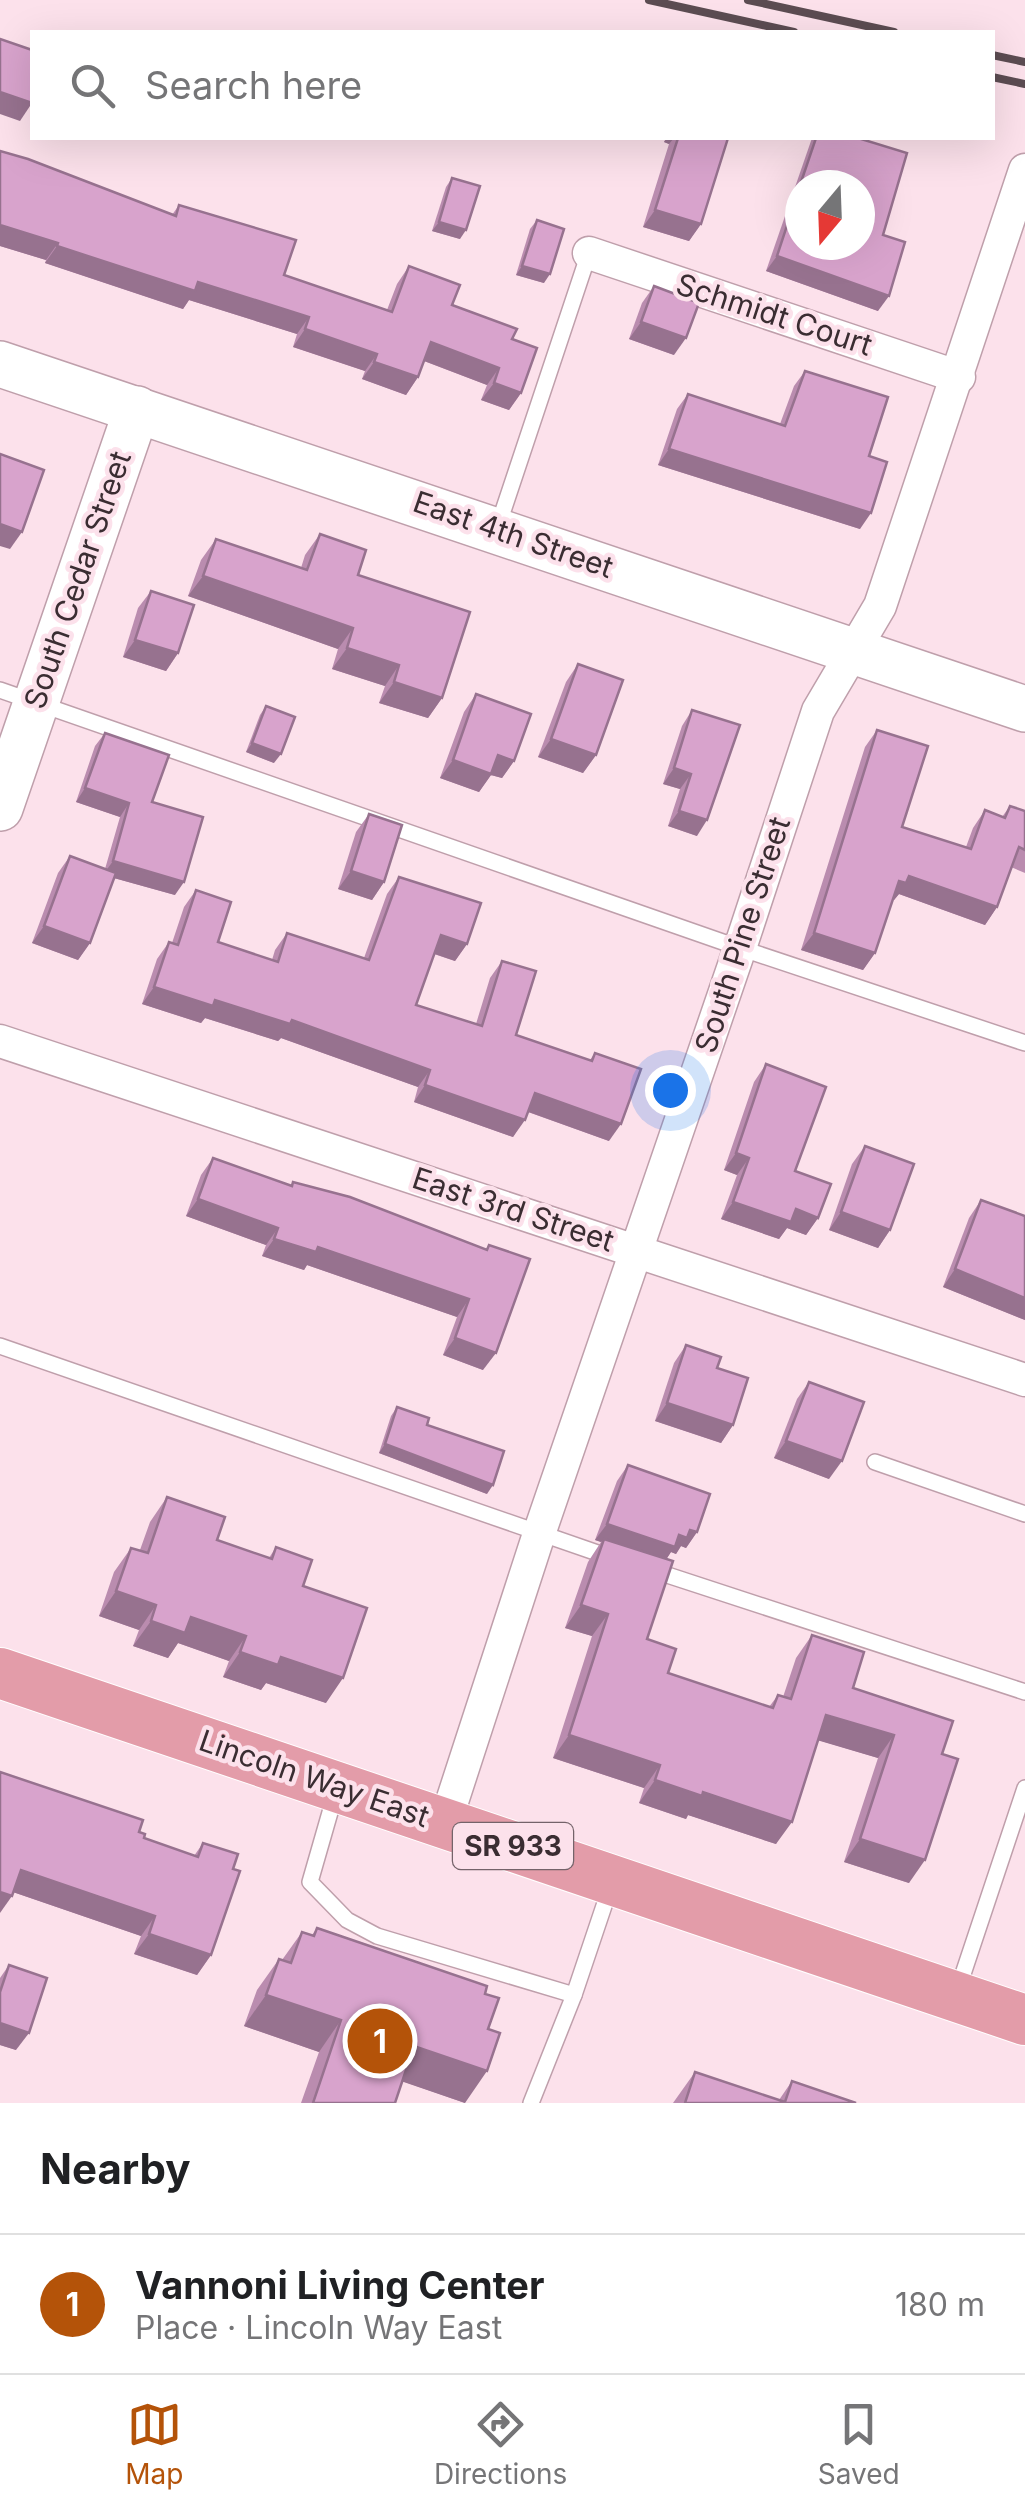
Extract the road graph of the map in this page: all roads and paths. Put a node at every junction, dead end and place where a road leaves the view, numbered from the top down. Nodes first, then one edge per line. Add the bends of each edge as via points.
1 (1025, 170) edge
2 (589, 254) joint
3 (0, 364) edge
4 (959, 377) junction
5 (137, 409) junction
6 (497, 530) junction
7 (853, 650) junction
8 (18, 696) edge
9 (1025, 709) edge
10 (0, 808) edge
11 (740, 948) junction
12 (0, 1041) edge
13 (1025, 1042) edge
14 (636, 1250) junction
15 (0, 1346) edge
16 (1025, 1380) edge
17 (875, 1462) dead end
18 (1025, 1514) edge
19 (539, 1534) junction
20 (0, 1673) edge
21 (1025, 1692) edge
22 (338, 1786) junction
23 (1025, 1788) edge
24 (445, 1823) junction
25 (613, 1880) junction
26 (574, 1995) junction
27 (956, 1996) junction
28 (1025, 2020) edge
29 (531, 2103) edge

1 - 4 street, South Pine Street
2 - 4 street, Schmidt Court
2 - 6 lane
3 - 5 street, East 4th Street
4 - 7 street, South Pine Street via 880,606
5 - 6 street, East 4th Street
5 - 8 street, South Cedar Street
6 - 7 street, East 4th Street
7 - 9 street, East 4th Street
7 - 11 street, South Pine Street via 818,710
8 - 10 street, South Cedar Street
8 - 11 lane
11 - 13 lane
11 - 14 street, South Pine Street
12 - 14 street, East 3rd Street
14 - 16 street, East 3rd Street
14 - 19 street, South Pine Street
15 - 19 lane
17 - 18 lane
19 - 21 lane
19 - 24 street, South Pine Street
20 - 22 main road, Lincoln Way East / SR 933
22 - 24 main road, Lincoln Way East / SR 933
22 - 26 lane via 310,1882 347,1920 378,1936
23 - 27 lane
24 - 25 main road, Lincoln Way East / SR 933
25 - 26 lane
25 - 27 main road, Lincoln Way East / SR 933
26 - 29 lane
27 - 28 main road, Lincoln Way East / SR 933

